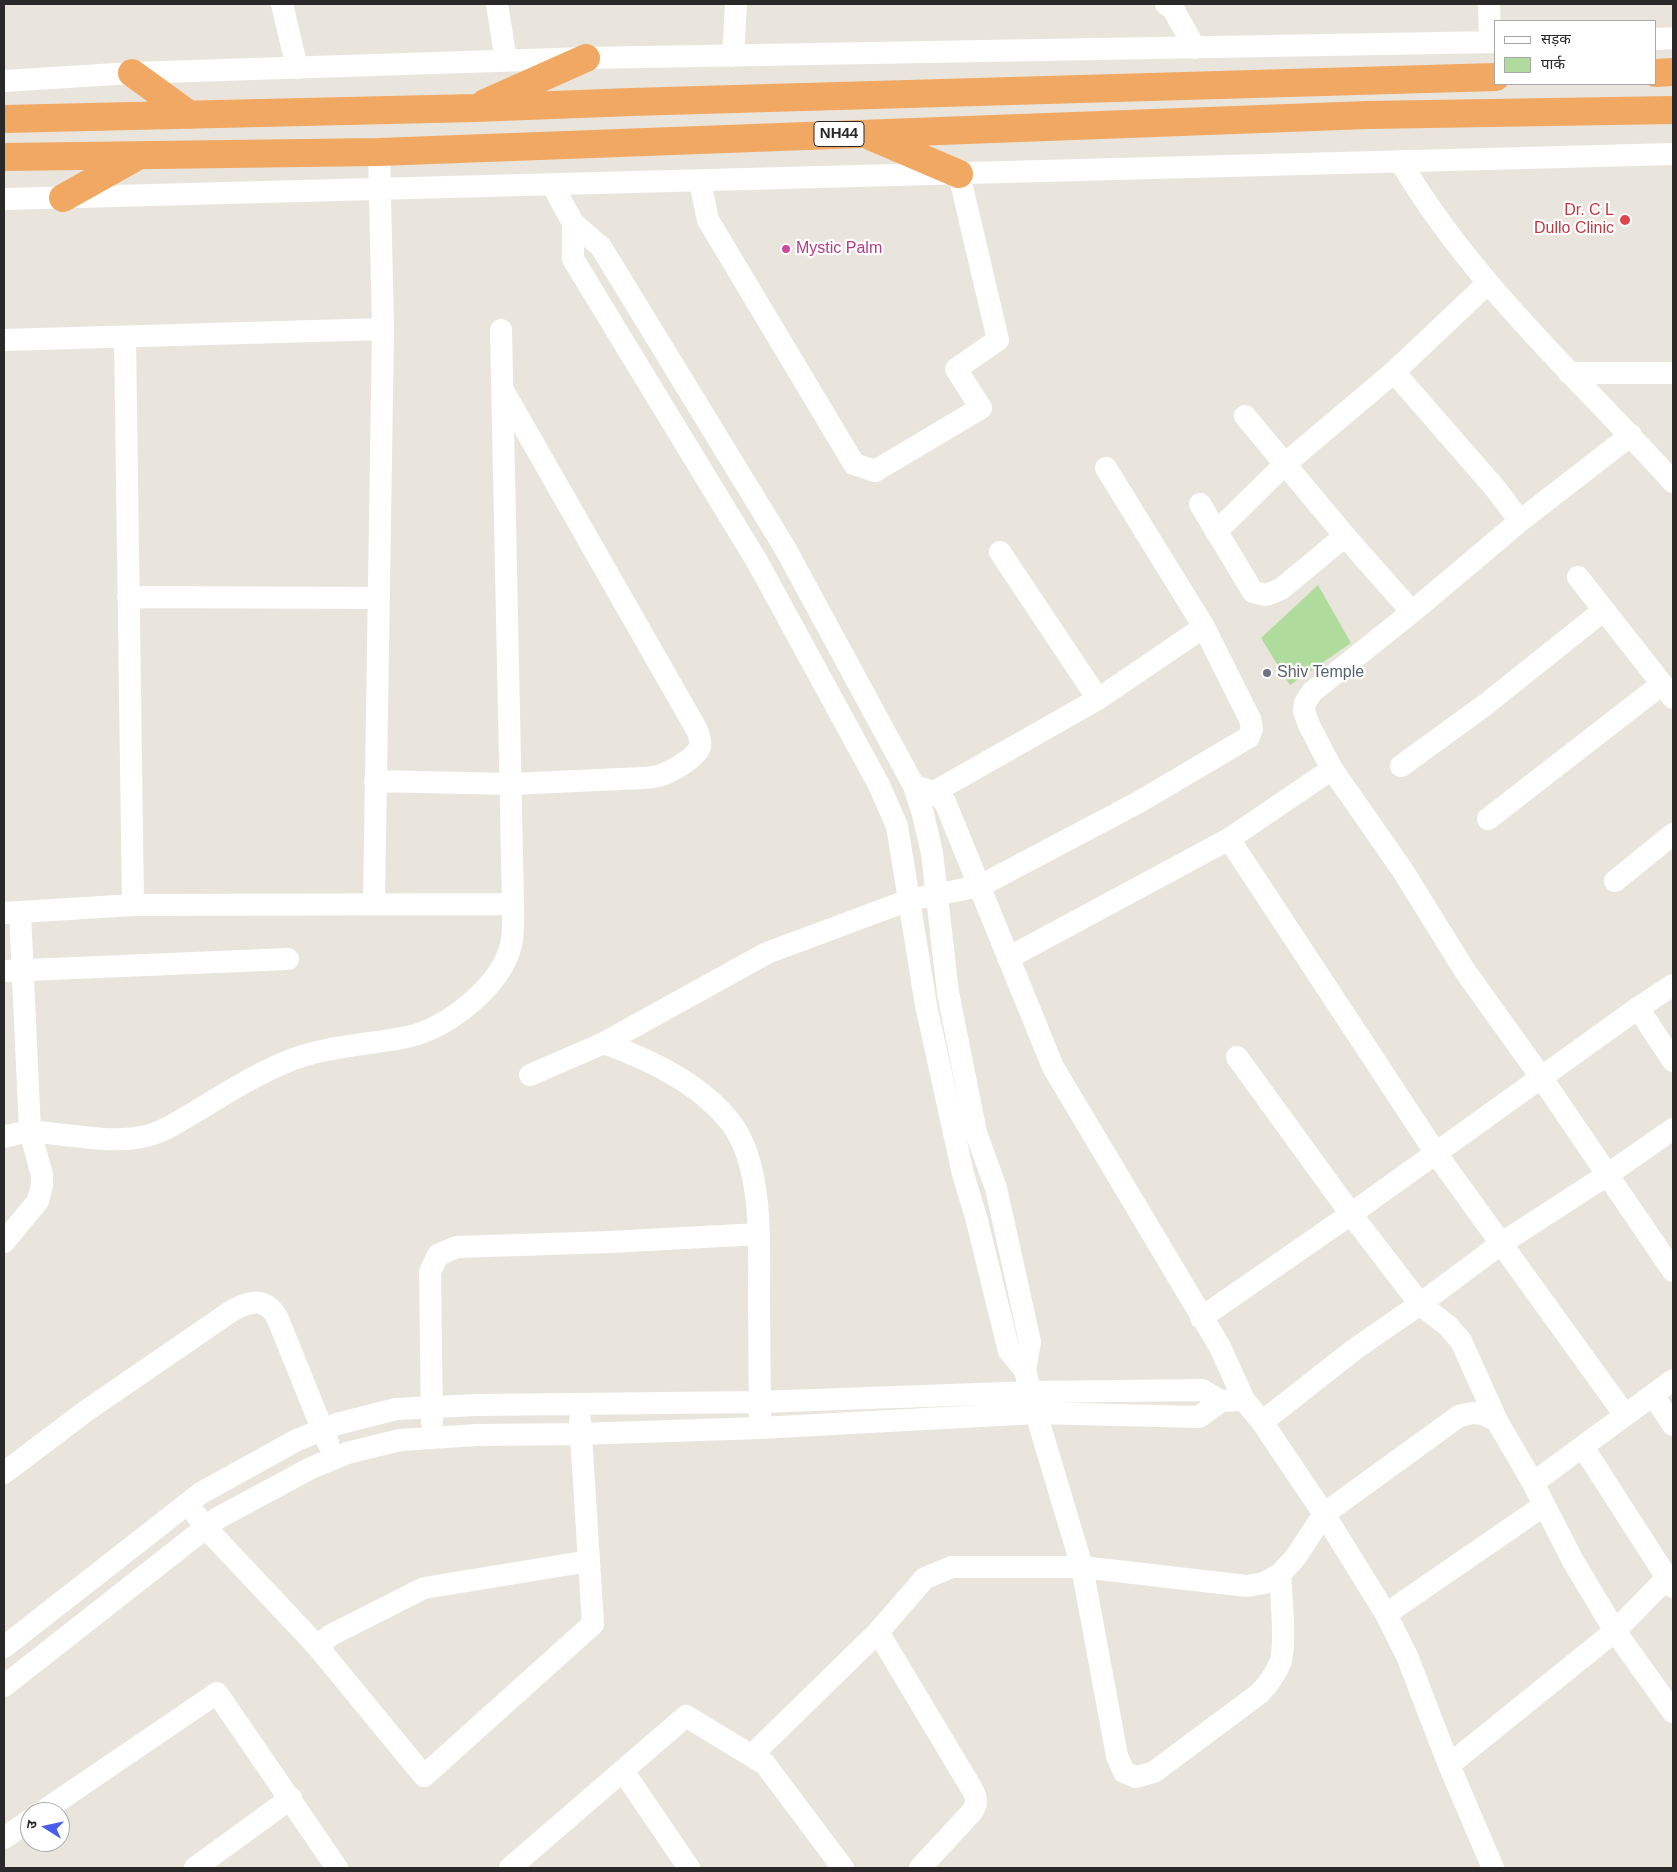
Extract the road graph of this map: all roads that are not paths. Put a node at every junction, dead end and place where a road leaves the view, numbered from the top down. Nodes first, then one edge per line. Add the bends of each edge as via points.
1 (282, 4) edge
2 (497, 4) edge
3 (736, 4) edge
4 (1166, 4) edge
5 (1489, 4) edge
6 (1673, 38) edge
7 (1657, 39) edge
8 (1493, 42) edge
9 (1195, 48) junction
10 (733, 56) junction
11 (586, 58) junction
12 (506, 61) junction
13 (297, 68) junction
14 (1673, 72) edge
15 (132, 73) junction
16 (1657, 73) edge
17 (1494, 77) edge
18 (4, 81) edge
19 (475, 108) junction
20 (1673, 110) edge
21 (190, 115) junction
22 (4, 120) edge
23 (864, 134) junction
24 (379, 152) junction
25 (1673, 154) edge
26 (139, 155) junction
27 (4, 157) edge
28 (1400, 161) junction
29 (958, 174) junction
30 (700, 182) junction
31 (553, 186) junction
32 (380, 190) junction
33 (64, 198) junction
34 (4, 200) edge
35 (573, 223) junction
36 (1487, 284) junction
37 (383, 329) junction
38 (501, 330) dead end
39 (125, 337) junction
40 (657, 339) junction
41 (4, 340) edge
42 (630, 354) junction
43 (1394, 372) junction
44 (1569, 372) junction
45 (1673, 373) edge
46 (502, 390) junction
47 (1245, 416) dead end
48 (1631, 435) junction
49 (1285, 464) junction
50 (1106, 468) dead end
51 (1673, 482) edge
52 (1200, 504) dead end
53 (1520, 521) junction
54 (1216, 532) junction
55 (1345, 536) junction
56 (1000, 552) dead end
57 (1578, 577) dead end
58 (128, 597) junction
59 (379, 598) junction
60 (1604, 610) junction
61 (1412, 612) junction
62 (1204, 628) junction
63 (835, 640) junction
64 (807, 653) junction
65 (1667, 691) edge
66 (1098, 699) junction
67 (1401, 766) dead end
68 (1332, 769) junction
69 (376, 781) junction
70 (511, 784) junction
71 (924, 789) junction
72 (1488, 819) dead end
73 (1673, 834) edge
74 (1229, 838) junction
75 (1615, 881) dead end
76 (980, 886) junction
77 (935, 895) junction
78 (909, 900) junction
79 (374, 904) junction
80 (514, 904) junction
81 (132, 905) junction
82 (12, 913) edge
83 (1008, 958) junction
84 (288, 959) dead end
85 (13, 971) edge
86 (1673, 985) edge
87 (1638, 1008) junction
88 (604, 1044) junction
89 (1237, 1058) dead end
90 (1673, 1061) edge
91 (530, 1075) dead end
92 (1541, 1077) junction
93 (1673, 1129) edge
94 (30, 1131) junction
95 (4, 1137) edge
96 (1435, 1152) junction
97 (1608, 1176) junction
98 (1000, 1208) junction
99 (1351, 1214) junction
100 (976, 1217) junction
101 (759, 1234) junction
102 (4, 1242) edge
103 (1502, 1243) junction
104 (1673, 1271) edge
105 (1420, 1304) junction
106 (1200, 1318) junction
107 (1026, 1370) junction
108 (1673, 1380) edge
109 (1653, 1395) junction
110 (1244, 1400) junction
111 (760, 1402) junction
112 (1034, 1403) junction
113 (579, 1404) junction
114 (431, 1407) junction
115 (1626, 1414) junction
116 (1498, 1421) junction
117 (1262, 1422) junction
118 (1673, 1425) edge
119 (760, 1428) junction
120 (322, 1430) junction
121 (581, 1434) junction
122 (433, 1438) junction
123 (1583, 1447) junction
124 (335, 1458) junction
125 (4, 1473) edge
126 (1533, 1483) junction
127 (188, 1503) junction
128 (1543, 1506) junction
129 (1324, 1514) junction
130 (206, 1528) junction
131 (589, 1561) junction
132 (1082, 1567) junction
133 (1280, 1574) junction
134 (1670, 1582) edge
135 (1386, 1614) junction
136 (1615, 1631) junction
137 (878, 1632) junction
138 (318, 1646) junction
139 (4, 1647) edge
140 (4, 1686) edge
141 (1673, 1712) edge
142 (752, 1755) junction
143 (1449, 1765) junction
144 (623, 1771) junction
145 (291, 1798) junction
146 (57, 1802) edge
147 (20, 1827) edge
148 (4, 1838) edge
149 (195, 1868) edge
150 (337, 1868) edge
151 (511, 1868) edge
152 (689, 1868) edge
153 (843, 1868) edge
154 (920, 1868) edge
155 (1493, 1868) edge

1 - 13 street
2 - 12 street
3 - 10 street
4 - 9 street via 1173,9
5 - 8 street
6 - 7 street
8 - 9 street
9 - 10 street
10 - 11 street
11 - 12 street
11 - 19 highway
12 - 13 street
13 - 15 street
14 - 16 highway
15 - 18 street
15 - 21 highway
17 - 19 highway
19 - 21 highway
20 - 23 highway, NH44 via 1368,114
21 - 22 highway
23 - 24 highway, NH44
23 - 29 highway
24 - 26 highway, NH44
24 - 32 street
25 - 28 street
26 - 27 highway, NH44
26 - 33 highway
28 - 29 street
28 - 36 street via 1420,194
29 - 30 street
29 - 30 street via 998,340 956,369 980,408 875,471 854,464 708,220
30 - 31 street
31 - 32 street
31 - 35 street
32 - 33 street
32 - 37 street
33 - 34 street
35 - 40 street via 601,247
35 - 42 street via 573,259
36 - 43 street
36 - 44 street
37 - 39 street
37 - 59 street
38 - 46 street
39 - 41 street
39 - 58 street
40 - 42 street
40 - 63 street via 785,548
42 - 64 street via 758,563
43 - 49 street
43 - 53 street
44 - 45 street
44 - 48 street
46 - 70 street
46 - 70 street via 697,730 700,743 693,756 672,771 657,776
47 - 49 street
48 - 51 street
48 - 53 street
49 - 54 street
49 - 55 street
50 - 62 street
52 - 54 street
53 - 61 street
54 - 55 street via 1253,592 1266,595 1281,589
55 - 61 street
56 - 66 street
57 - 60 street
58 - 59 street
58 - 81 street
59 - 69 street
60 - 65 street
60 - 67 street via 1485,705
61 - 68 street via 1312,692 1306,703 1304,711 1309,725
62 - 66 street
62 - 76 street via 1250,719 1252,729 1249,737 1139,802
63 - 64 street
63 - 71 street
64 - 78 street via 879,785 897,826
65 - 72 street
66 - 71 street
68 - 74 street
68 - 92 street via 1403,871 1464,971
69 - 70 street
69 - 79 street
70 - 80 street
71 - 76 street via 945,802
71 - 77 street via 923,814 932,853
73 - 75 street
74 - 83 street
74 - 96 street
76 - 77 street
76 - 83 street
77 - 78 street
77 - 98 street via 948,993 976,1133
78 - 88 street via 767,953
78 - 100 street via 928,1014 963,1174
79 - 80 street
79 - 81 street
80 - 94 street via 510,946 494,978 475,1000 432,1027 410,1036 312,1053 287,1062 147,1136 110,1139
81 - 82 street
82 - 85 street
83 - 106 street via 1052,1067
84 - 85 street
85 - 94 street
86 - 87 street
87 - 90 street
87 - 92 street
88 - 91 street
88 - 101 street via 635,1054 671,1074 703,1094 732,1123 747,1151 756,1191
89 - 99 street
92 - 96 street
92 - 97 street
93 - 97 street
94 - 95 street
94 - 102 street via 42,1175 40,1194
96 - 99 street
96 - 103 street
97 - 103 street
97 - 104 street
98 - 100 street
98 - 107 street via 1030,1342
99 - 105 street
99 - 106 street
100 - 107 street via 1009,1351
101 - 111 street
101 - 114 street via 457,1247 438,1255 430,1272
103 - 105 street
103 - 115 street
105 - 116 street via 1461,1341
105 - 117 street via 1355,1349
106 - 110 street via 1220,1347
107 - 112 street
108 - 109 street
109 - 115 street
109 - 118 street
110 - 112 street via 1221,1401 1199,1417
110 - 117 street
111 - 112 street
111 - 113 street
111 - 119 street
112 - 119 street
112 - 132 street
113 - 114 street
113 - 121 street
114 - 120 street via 396,1409
114 - 122 street
115 - 123 street
116 - 126 street
116 - 129 street via 1484,1414 1459,1416
117 - 129 street
119 - 121 street
120 - 124 street
120 - 125 street via 277,1317 267,1305 252,1302 233,1310 94,1405
120 - 127 street via 289,1445
121 - 122 street
121 - 131 street
122 - 124 street via 400,1440
123 - 126 street
123 - 134 street
124 - 130 street via 218,1518
126 - 128 street
127 - 130 street
127 - 139 street
128 - 135 street
128 - 136 street
129 - 133 street via 1295,1558
129 - 135 street
130 - 138 street
130 - 140 street
131 - 138 street via 424,1588 331,1635
131 - 138 street via 594,1624 424,1776
132 - 133 street via 1247,1586 1264,1584
132 - 133 street via 1117,1756 1124,1772 1136,1777 1154,1772 1260,1693 1274,1677 1281,1659
132 - 137 street via 952,1567 925,1578
134 - 136 street
135 - 143 street via 1407,1656
136 - 141 street
136 - 143 street
137 - 142 street
137 - 154 street via 976,1800 972,1813
142 - 144 street via 686,1716
142 - 153 street via 765,1764
143 - 155 street
144 - 151 street
144 - 152 street
145 - 146 street via 217,1692
145 - 149 street
145 - 150 street
147 - 148 street

